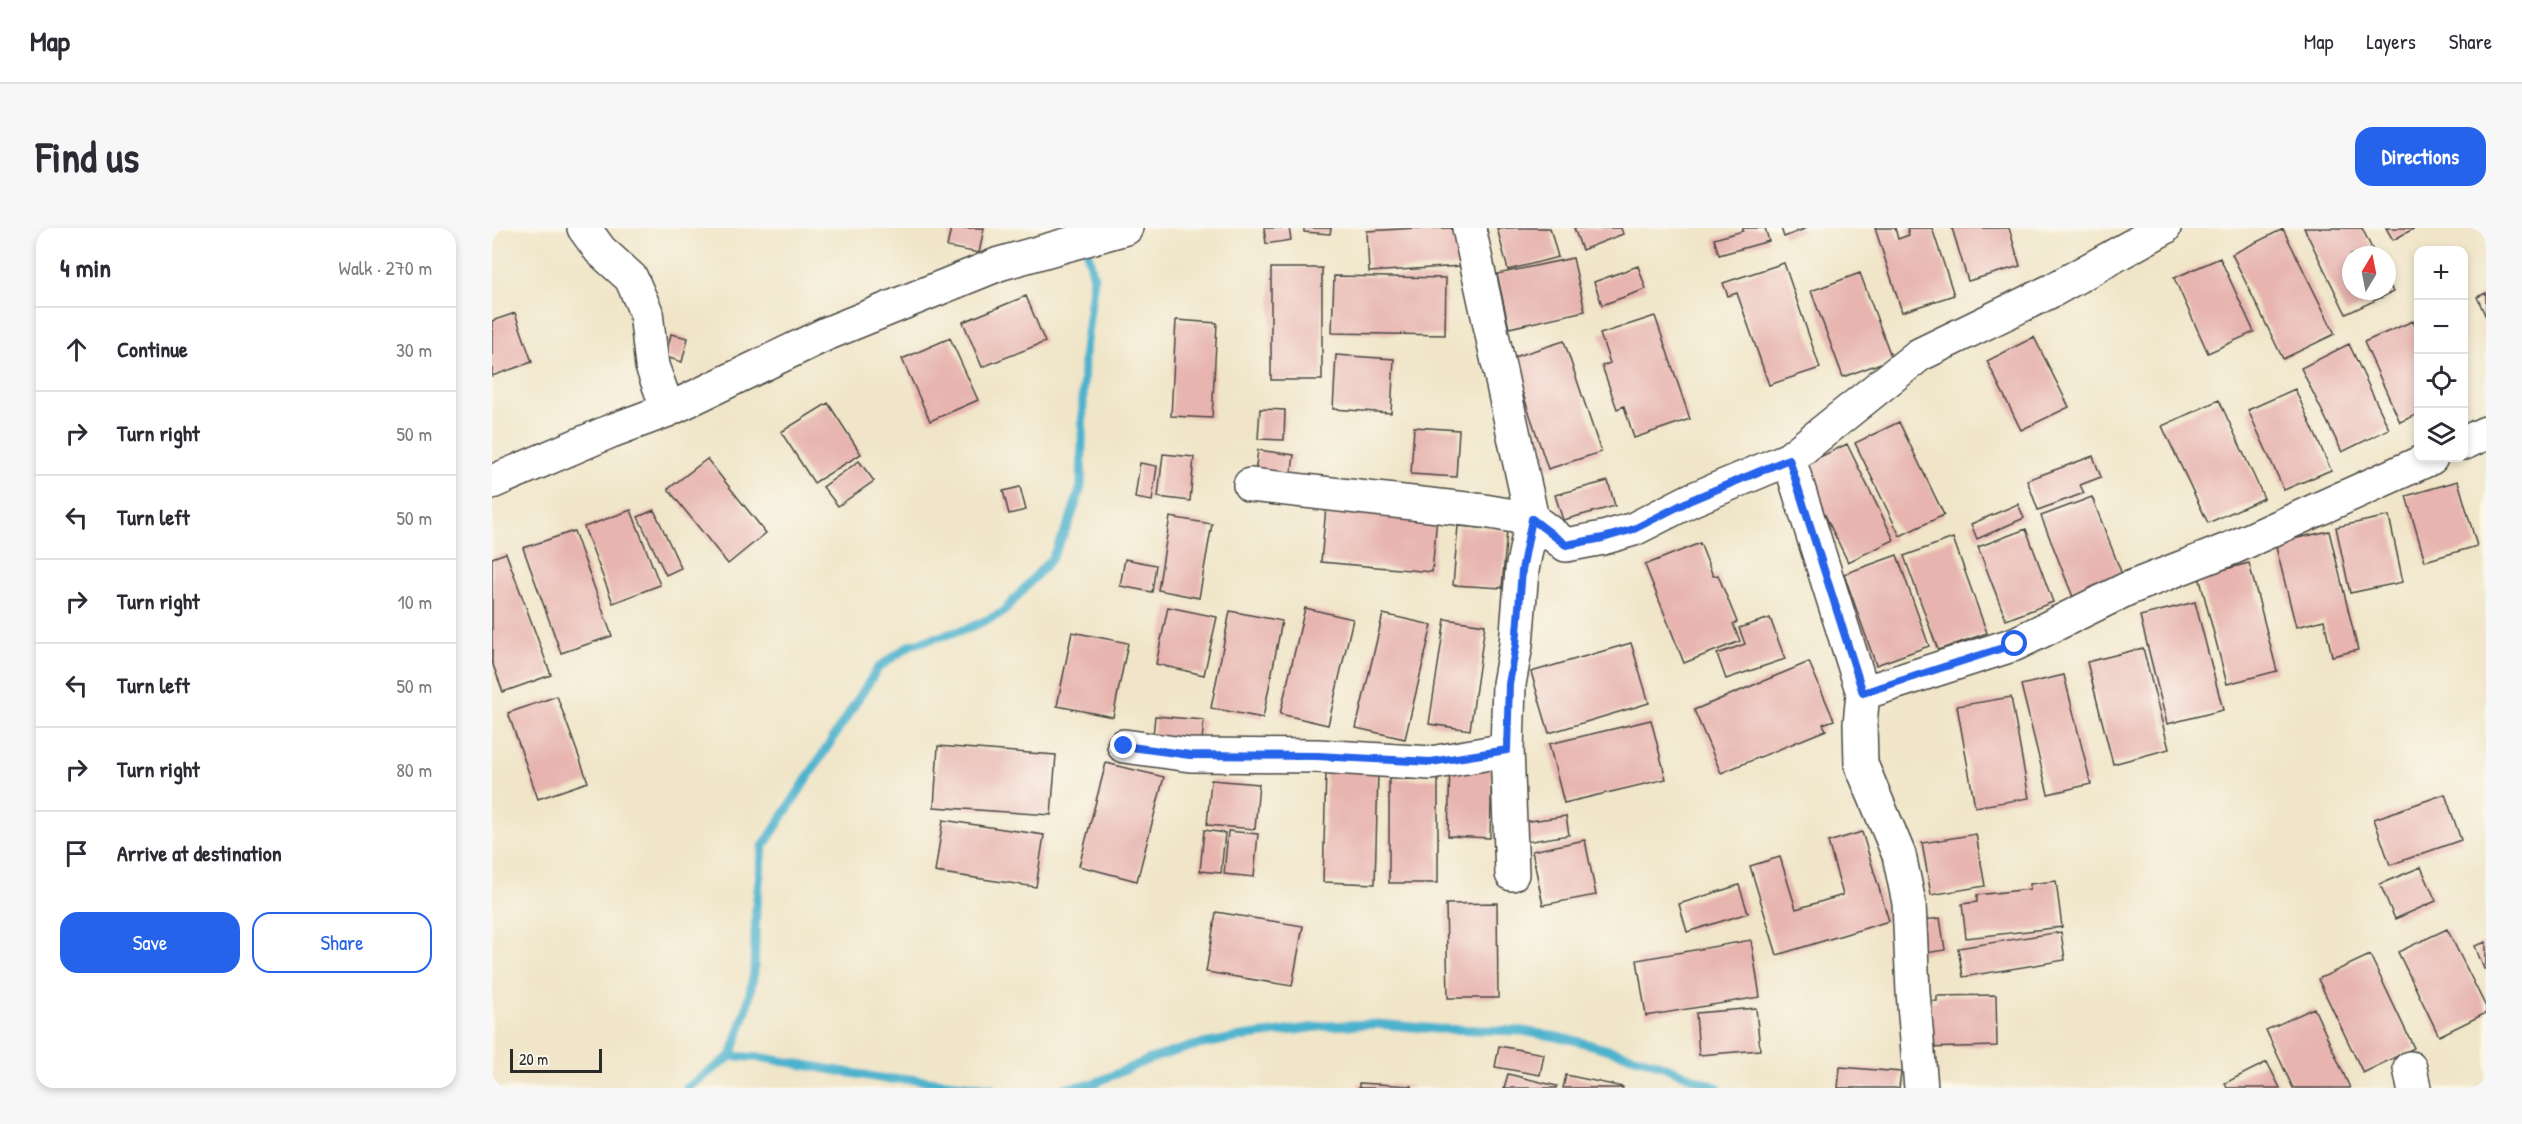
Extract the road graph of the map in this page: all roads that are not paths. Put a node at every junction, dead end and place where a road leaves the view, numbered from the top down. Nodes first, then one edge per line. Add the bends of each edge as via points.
1 (584, 228) edge
2 (1126, 228) edge
3 (1468, 228) edge
4 (2164, 228) edge
5 (668, 410) junction
6 (2486, 433) edge
7 (2468, 441) edge
8 (1789, 459) junction
9 (2422, 462) edge
10 (492, 482) edge
11 (1250, 485) dead end
12 (1532, 519) junction
13 (1863, 693) junction
14 (1124, 746) dead end
15 (1507, 750) junction
16 (1512, 874) dead end
17 (1921, 1088) edge

1 - 5 street via 600,250 631,278 646,312 652,366
2 - 5 street via 978,273 826,334
3 - 12 street
4 - 8 street via 2053,290 1919,355
5 - 10 street
6 - 7 street
8 - 12 street via 1634,529 1603,538 1566,545
8 - 13 street
9 - 13 street via 2232,548 2127,589 2015,644
11 - 12 street
12 - 15 street via 1509,684
13 - 17 street via 1861,764 1899,855 1909,903
14 - 15 street via 1190,755 1431,762
15 - 16 street

